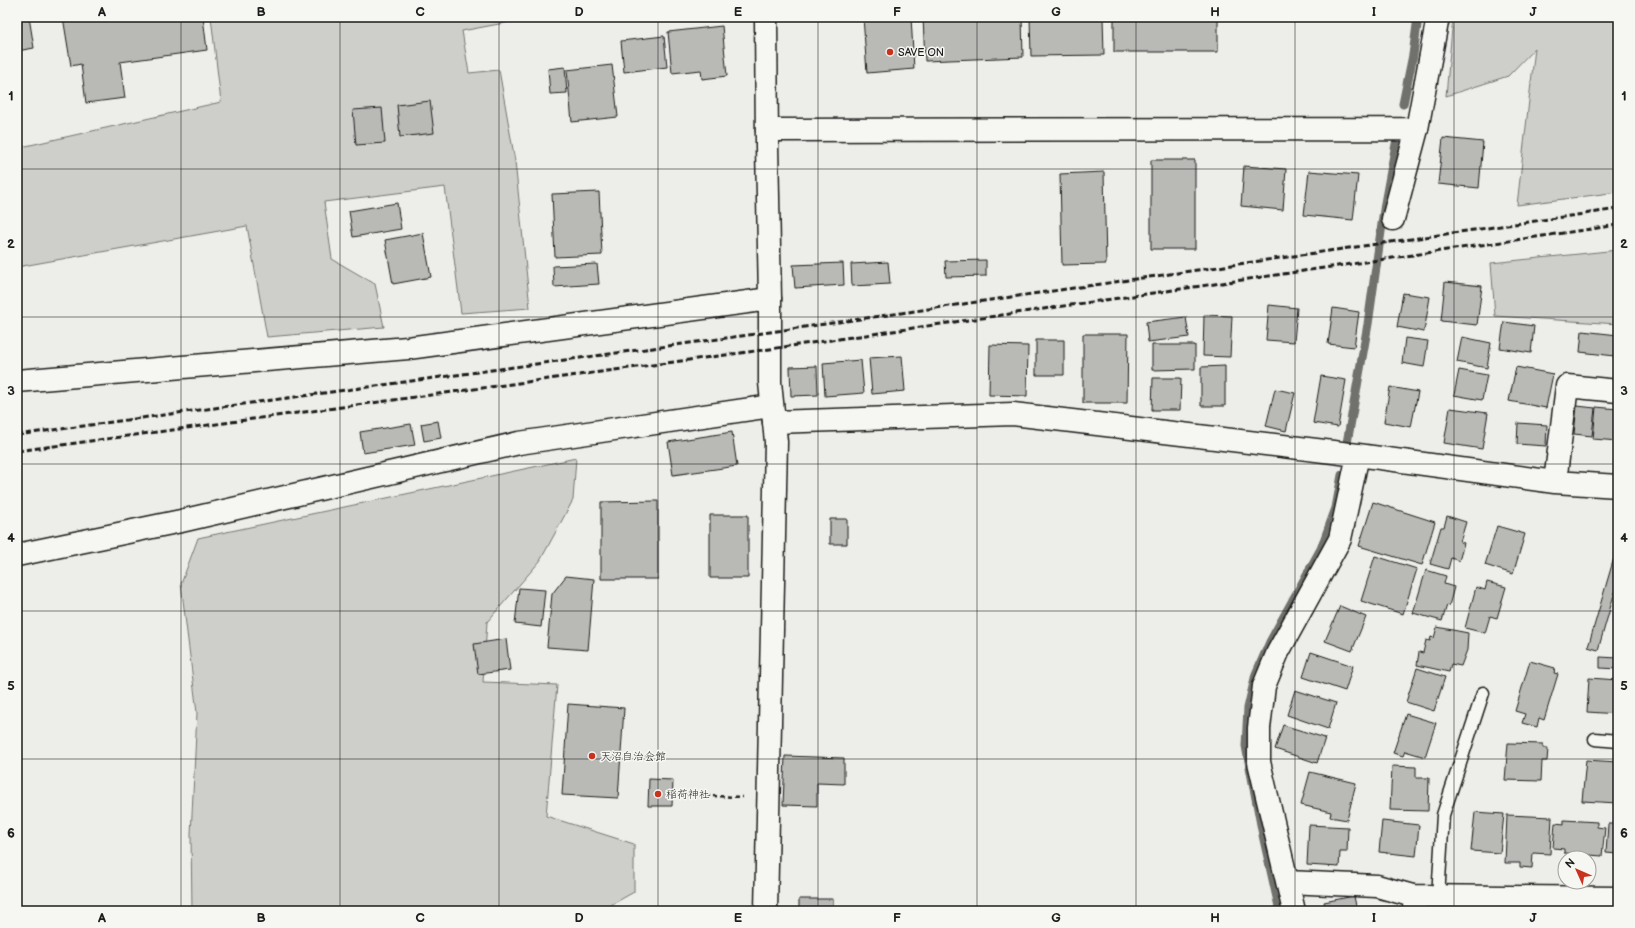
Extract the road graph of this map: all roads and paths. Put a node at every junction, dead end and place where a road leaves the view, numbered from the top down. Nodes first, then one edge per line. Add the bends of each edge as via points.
1 (766, 17) edge
2 (1438, 17) edge
3 (1417, 129) junction
4 (767, 130) junction
5 (1393, 219) dead end
6 (770, 299) junction
7 (17, 381) edge
8 (1618, 391) edge
9 (773, 414) junction
10 (1358, 455) junction
11 (1555, 482) junction
12 (1618, 486) edge
13 (17, 555) edge
14 (1483, 693) dead end
15 (1595, 739) dead end
16 (1618, 741) edge
17 (678, 795) dead end
18 (768, 798) junction
19 (1287, 882) junction
20 (1438, 896) junction
21 (1618, 898) edge
22 (1414, 904) edge
23 (766, 911) edge
24 (1294, 911) edge

1 - 4 street
2 - 3 street
3 - 4 street
3 - 5 street
4 - 6 street
6 - 7 street via 408,348
6 - 9 street via 770,382
8 - 11 street via 1567,386
9 - 10 street via 1013,414
9 - 13 street via 519,443 188,519
9 - 18 street via 776,442
10 - 11 street
10 - 19 street via 1340,539 1278,652 1264,686 1259,728 1259,762
11 - 12 street
14 - 20 lane via 1443,815
15 - 16 lane
17 - 18 path
18 - 23 street
19 - 22 street via 1377,886
19 - 24 street
20 - 21 street
20 - 22 street

